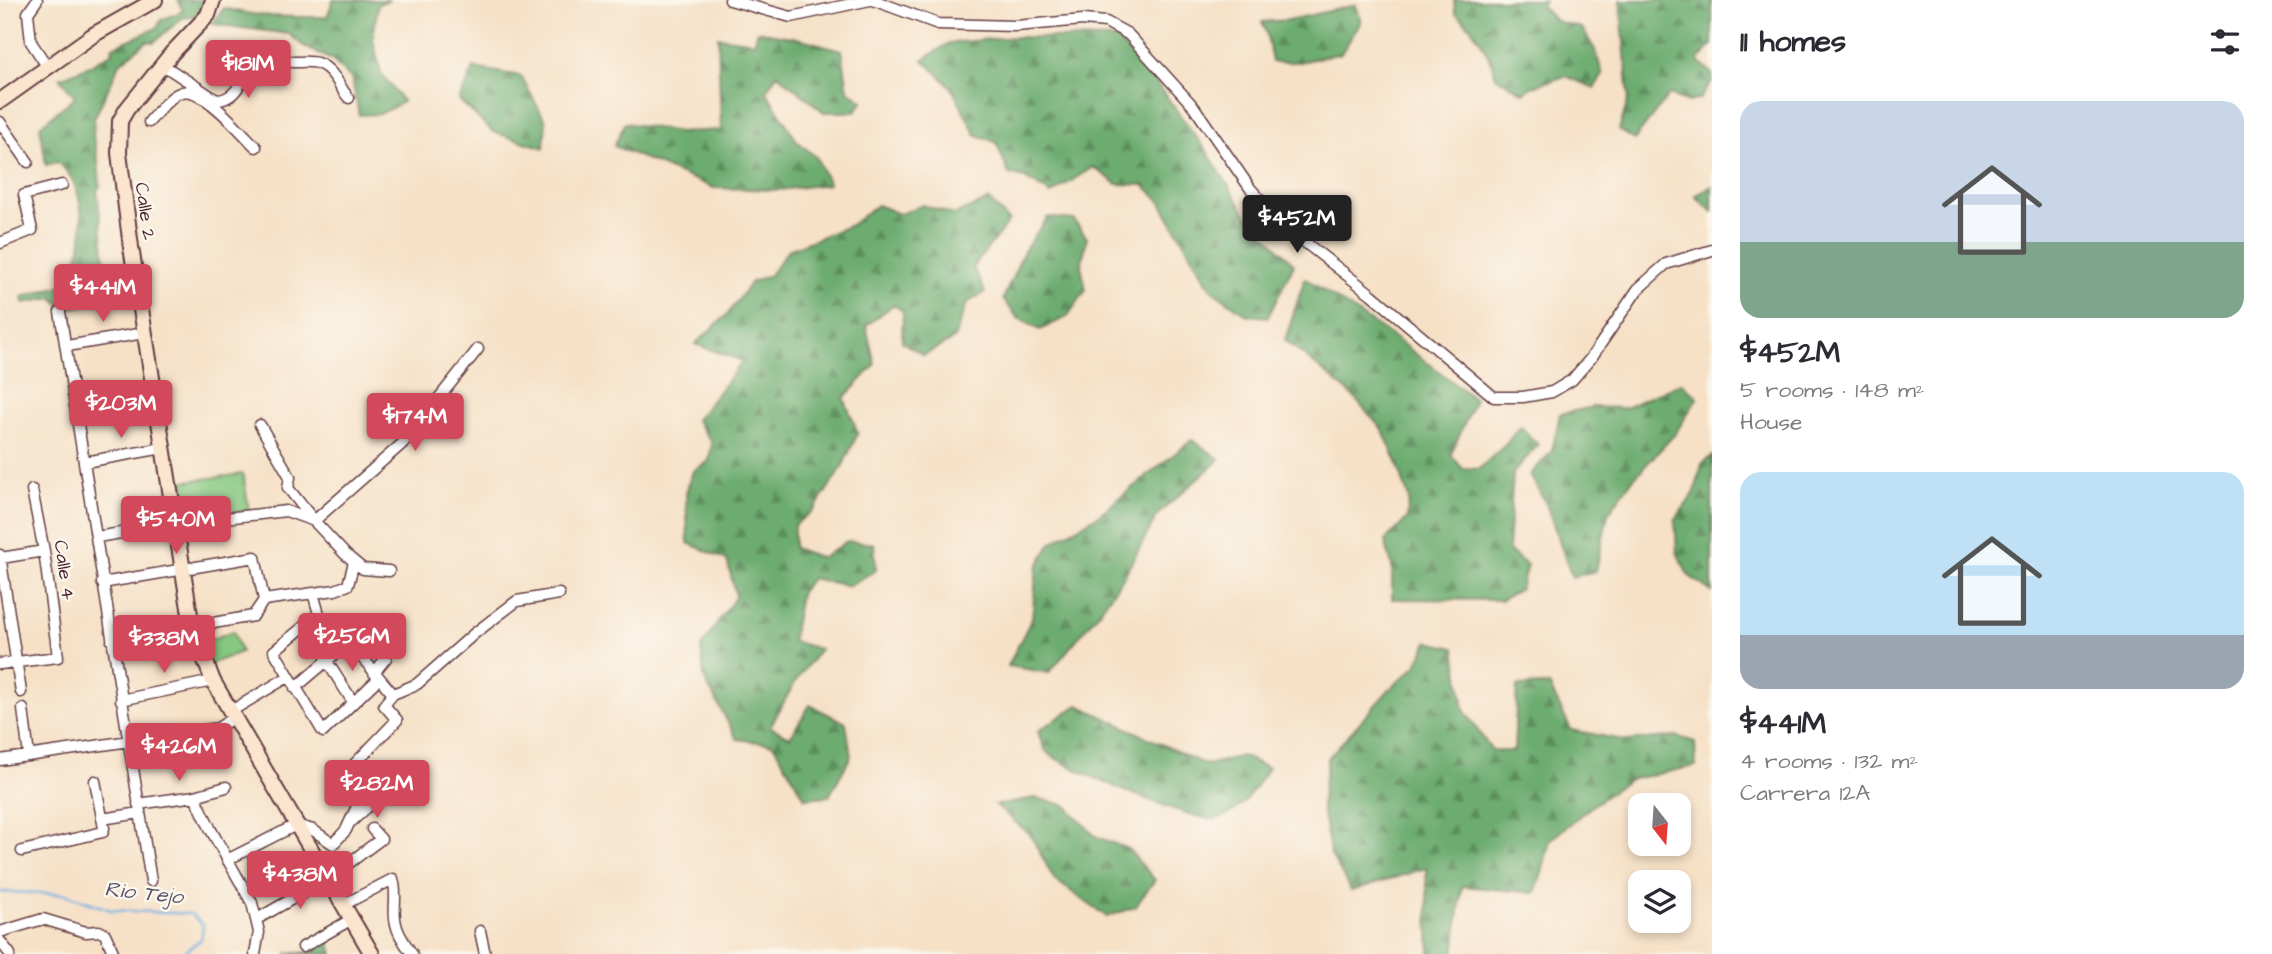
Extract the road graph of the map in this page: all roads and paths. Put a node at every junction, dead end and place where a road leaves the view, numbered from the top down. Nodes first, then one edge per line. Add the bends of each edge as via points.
1 (25, 0) edge
2 (37, 0) edge
3 (155, 0) edge
4 (213, 0) edge
5 (730, 0) edge
6 (871, 0) edge
7 (28, 13) junction
8 (163, 65) junction
9 (47, 66) junction
10 (349, 98) dead end
11 (216, 100) junction
12 (0, 101) edge
13 (219, 111) junction
14 (0, 122) edge
15 (149, 122) dead end
16 (256, 147) dead end
17 (28, 162) dead end
18 (62, 185) dead end
19 (0, 243) edge
20 (1712, 250) edge
21 (60, 312) dead end
22 (144, 333) junction
23 (66, 346) junction
24 (478, 349) dead end
25 (155, 389) junction
26 (75, 405) junction
27 (260, 425) dead end
28 (163, 448) junction
29 (85, 462) junction
30 (32, 490) dead end
31 (314, 521) junction
32 (175, 524) junction
33 (97, 537) junction
34 (44, 551) junction
35 (0, 557) edge
36 (354, 562) junction
37 (183, 570) junction
38 (389, 571) dead end
39 (102, 583) junction
40 (313, 593) junction
41 (559, 594) dead end
42 (264, 600) junction
43 (192, 627) junction
44 (390, 638) dead end
45 (112, 641) junction
46 (326, 660) junction
47 (17, 661) junction
48 (0, 664) edge
49 (376, 676) junction
50 (288, 677) junction
51 (213, 681) junction
52 (295, 688) junction
53 (21, 692) dead end
54 (393, 694) junction
55 (121, 700) junction
56 (353, 702) junction
57 (23, 709) dead end
58 (233, 714) junction
59 (127, 742) junction
60 (29, 756) junction
61 (0, 760) edge
62 (94, 780) dead end
63 (226, 788) dead end
64 (385, 791) dead end
65 (195, 796) junction
66 (139, 809) junction
67 (102, 819) junction
68 (348, 823) junction
69 (296, 825) junction
70 (372, 829) dead end
71 (22, 851) dead end
72 (227, 860) junction
73 (285, 865) dead end
74 (329, 878) junction
75 (151, 881) dead end
76 (300, 894) junction
77 (344, 905) junction
78 (257, 919) junction
79 (352, 919) junction
80 (480, 931) dead end
81 (0, 932) edge
82 (0, 941) edge
83 (303, 947) dead end
84 (10, 954) edge
85 (114, 954) edge
86 (255, 954) edge
87 (372, 954) edge
88 (412, 954) edge
89 (485, 954) edge

1 - 7 street
2 - 7 street
3 - 9 street
4 - 8 street, Calle 2 via 208,15
5 - 6 street via 791,17
6 - 20 street via 938,24 1016,26 1083,20 1106,22 1128,34 1194,107 1250,188 1284,226 1494,397 1552,392 1572,380 1638,289 1666,264
7 - 9 street via 31,42
8 - 11 street
8 - 22 street, Calle 2 via 120,121 123,200
9 - 12 street
10 - 11 street via 323,64 265,56 255,62 237,90
11 - 13 street
13 - 15 street via 197,94 184,91
13 - 16 street
14 - 17 street
18 - 19 street via 24,195 33,230
21 - 23 street
22 - 23 street
22 - 25 street, Calle 2
23 - 26 street
24 - 31 street via 403,443
25 - 26 street
25 - 28 street, Calle 2
26 - 29 street
27 - 31 street via 290,477 288,488
28 - 29 street
28 - 32 street, Calle 2
29 - 33 street
30 - 34 street, Calle 4
31 - 32 street via 286,511
31 - 36 street
32 - 33 street
32 - 37 street, Calle 2
33 - 39 street
34 - 35 street
34 - 47 street, Calle 4 via 58,657
35 - 47 street
36 - 38 street via 363,569
36 - 40 street via 348,585
37 - 39 street
37 - 42 street via 255,557
37 - 43 street, Calle 2
39 - 45 street
40 - 42 street
40 - 50 street via 319,614 274,651
41 - 54 street via 517,601 417,684
42 - 43 street via 253,616
43 - 45 street
43 - 51 street, Calle 2
44 - 49 street
45 - 55 street
46 - 49 street via 349,642
46 - 52 street
46 - 56 street
47 - 48 street
47 - 53 street
49 - 54 street
49 - 56 street
50 - 52 street
50 - 58 street
51 - 55 street
51 - 58 street, Calle 2
52 - 56 street via 323,732
54 - 68 street via 384,705 397,720 347,772 364,791
55 - 59 street
57 - 60 street
58 - 59 street via 218,728
58 - 69 street, Calle 2
59 - 60 street
59 - 66 street
60 - 61 street
62 - 67 street
63 - 65 street
64 - 68 street
65 - 66 street
65 - 72 street
66 - 67 street
66 - 75 street
67 - 71 street via 104,830 100,833
68 - 69 street via 333,844
69 - 72 street
69 - 74 street, Calle 2
70 - 74 street via 381,839
72 - 78 street
73 - 76 street
74 - 76 street
74 - 77 street, Calle 2
76 - 78 street
77 - 79 street, Calle 2
77 - 88 street via 393,879 396,924
78 - 86 street
79 - 83 street
79 - 87 street, Calle 2
80 - 89 street
81 - 85 street via 43,919 105,933
82 - 84 street

